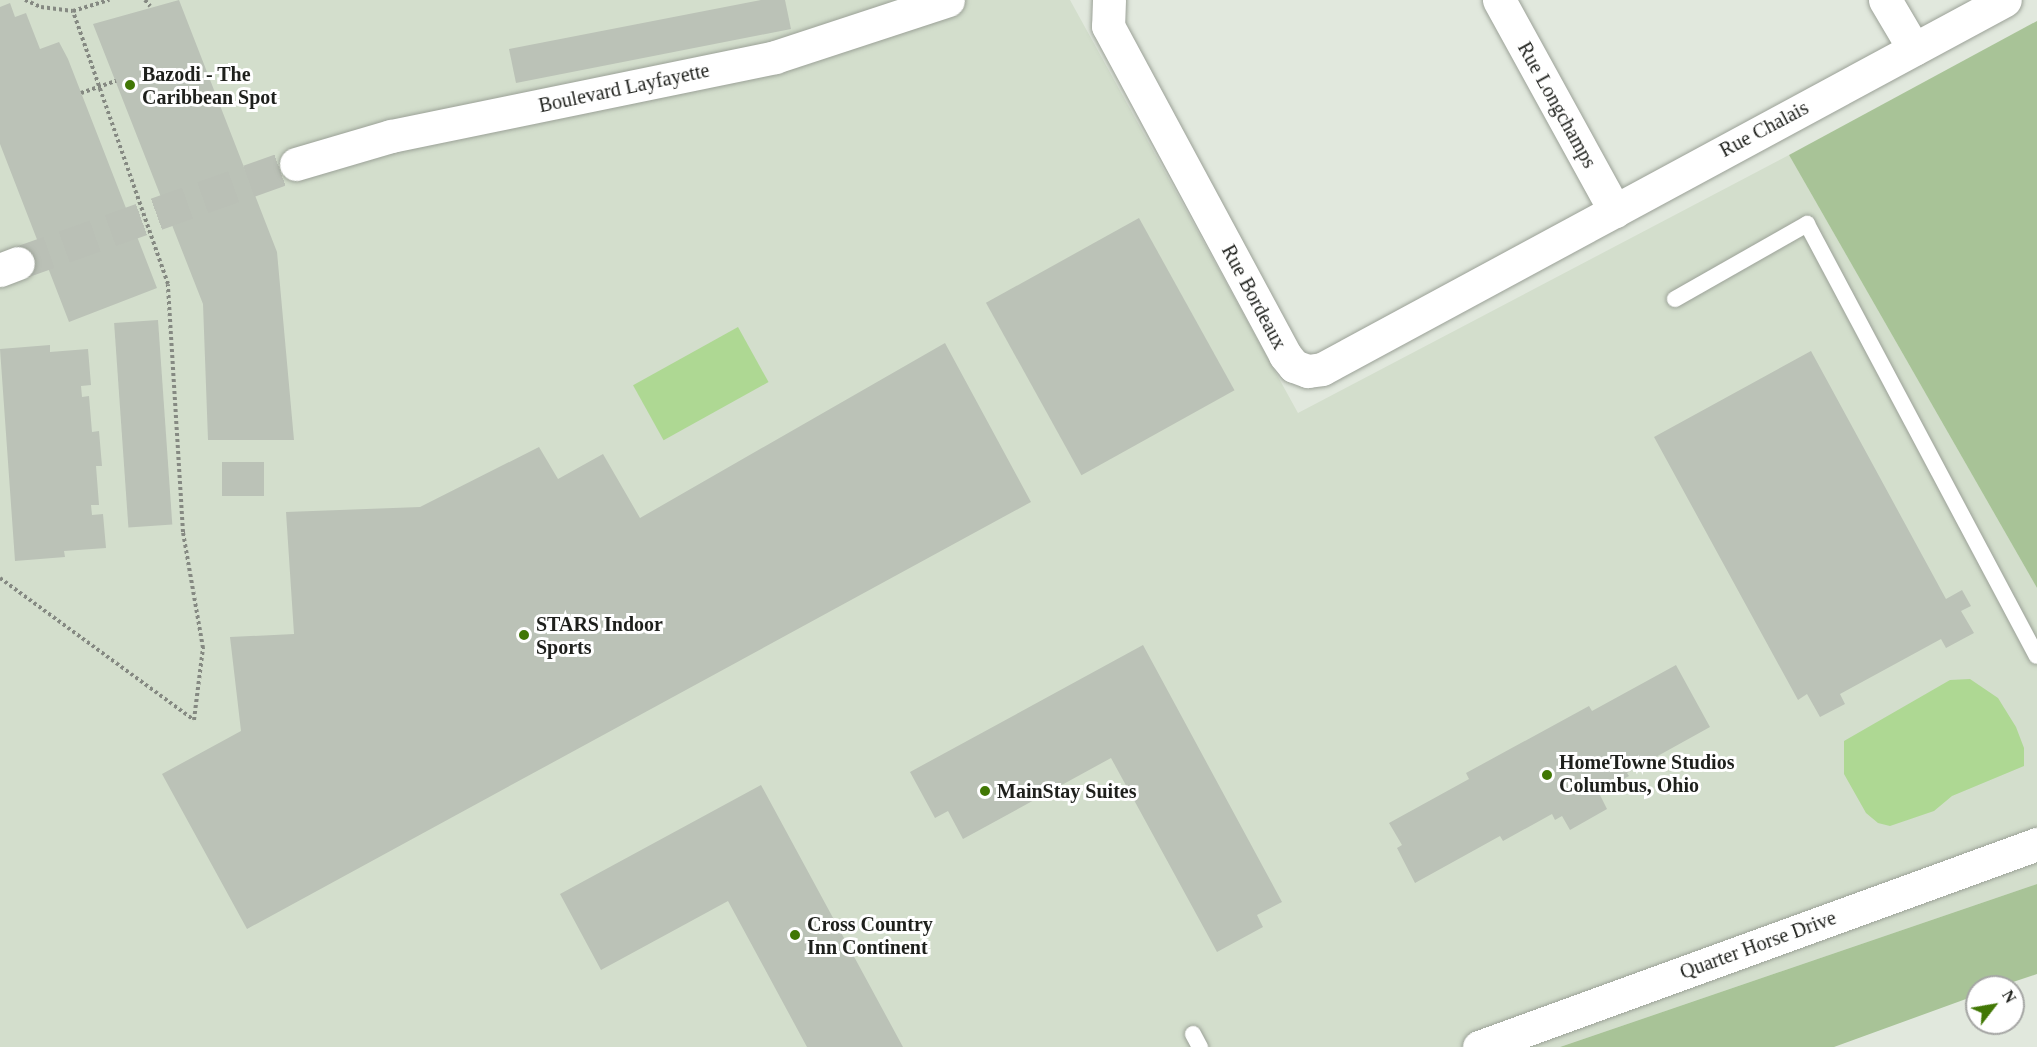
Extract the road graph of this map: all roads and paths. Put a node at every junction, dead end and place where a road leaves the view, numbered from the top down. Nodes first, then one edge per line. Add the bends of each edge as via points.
1 (25, 0) edge
2 (44, 0) edge
3 (109, 0) edge
4 (145, 0) edge
5 (948, 0) edge
6 (1109, 0) edge
7 (1499, 0) edge
8 (1885, 0) edge
9 (2005, 0) edge
10 (150, 6) dead end
11 (41, 7) junction
12 (73, 10) junction
13 (1914, 50) junction
14 (116, 81) dead end
15 (98, 87) junction
16 (81, 93) dead end
17 (296, 164) tunnel mouth
18 (1615, 211) junction
19 (1675, 299) dead end
20 (0, 578) edge
21 (2037, 656) edge
22 (2037, 844) edge
23 (1479, 1047) edge

1 - 11 path
2 - 11 path
3 - 12 path
4 - 10 path
5 - 17 street, Boulevard Layfayette via 775,57 391,136
6 - 18 street, Rue Bordeaux via 1108,26 1294,366 1308,371 1322,369
7 - 18 street, Rue Longchamps
8 - 13 street
9 - 13 street, Rue Chalais
11 - 12 path
12 - 15 path
13 - 18 street, Rue Chalais
14 - 15 path
15 - 16 path
15 - 20 path via 168,284 183,532 203,648 194,720
19 - 21 lane via 1807,224
22 - 23 street, Quarter Horse Drive

